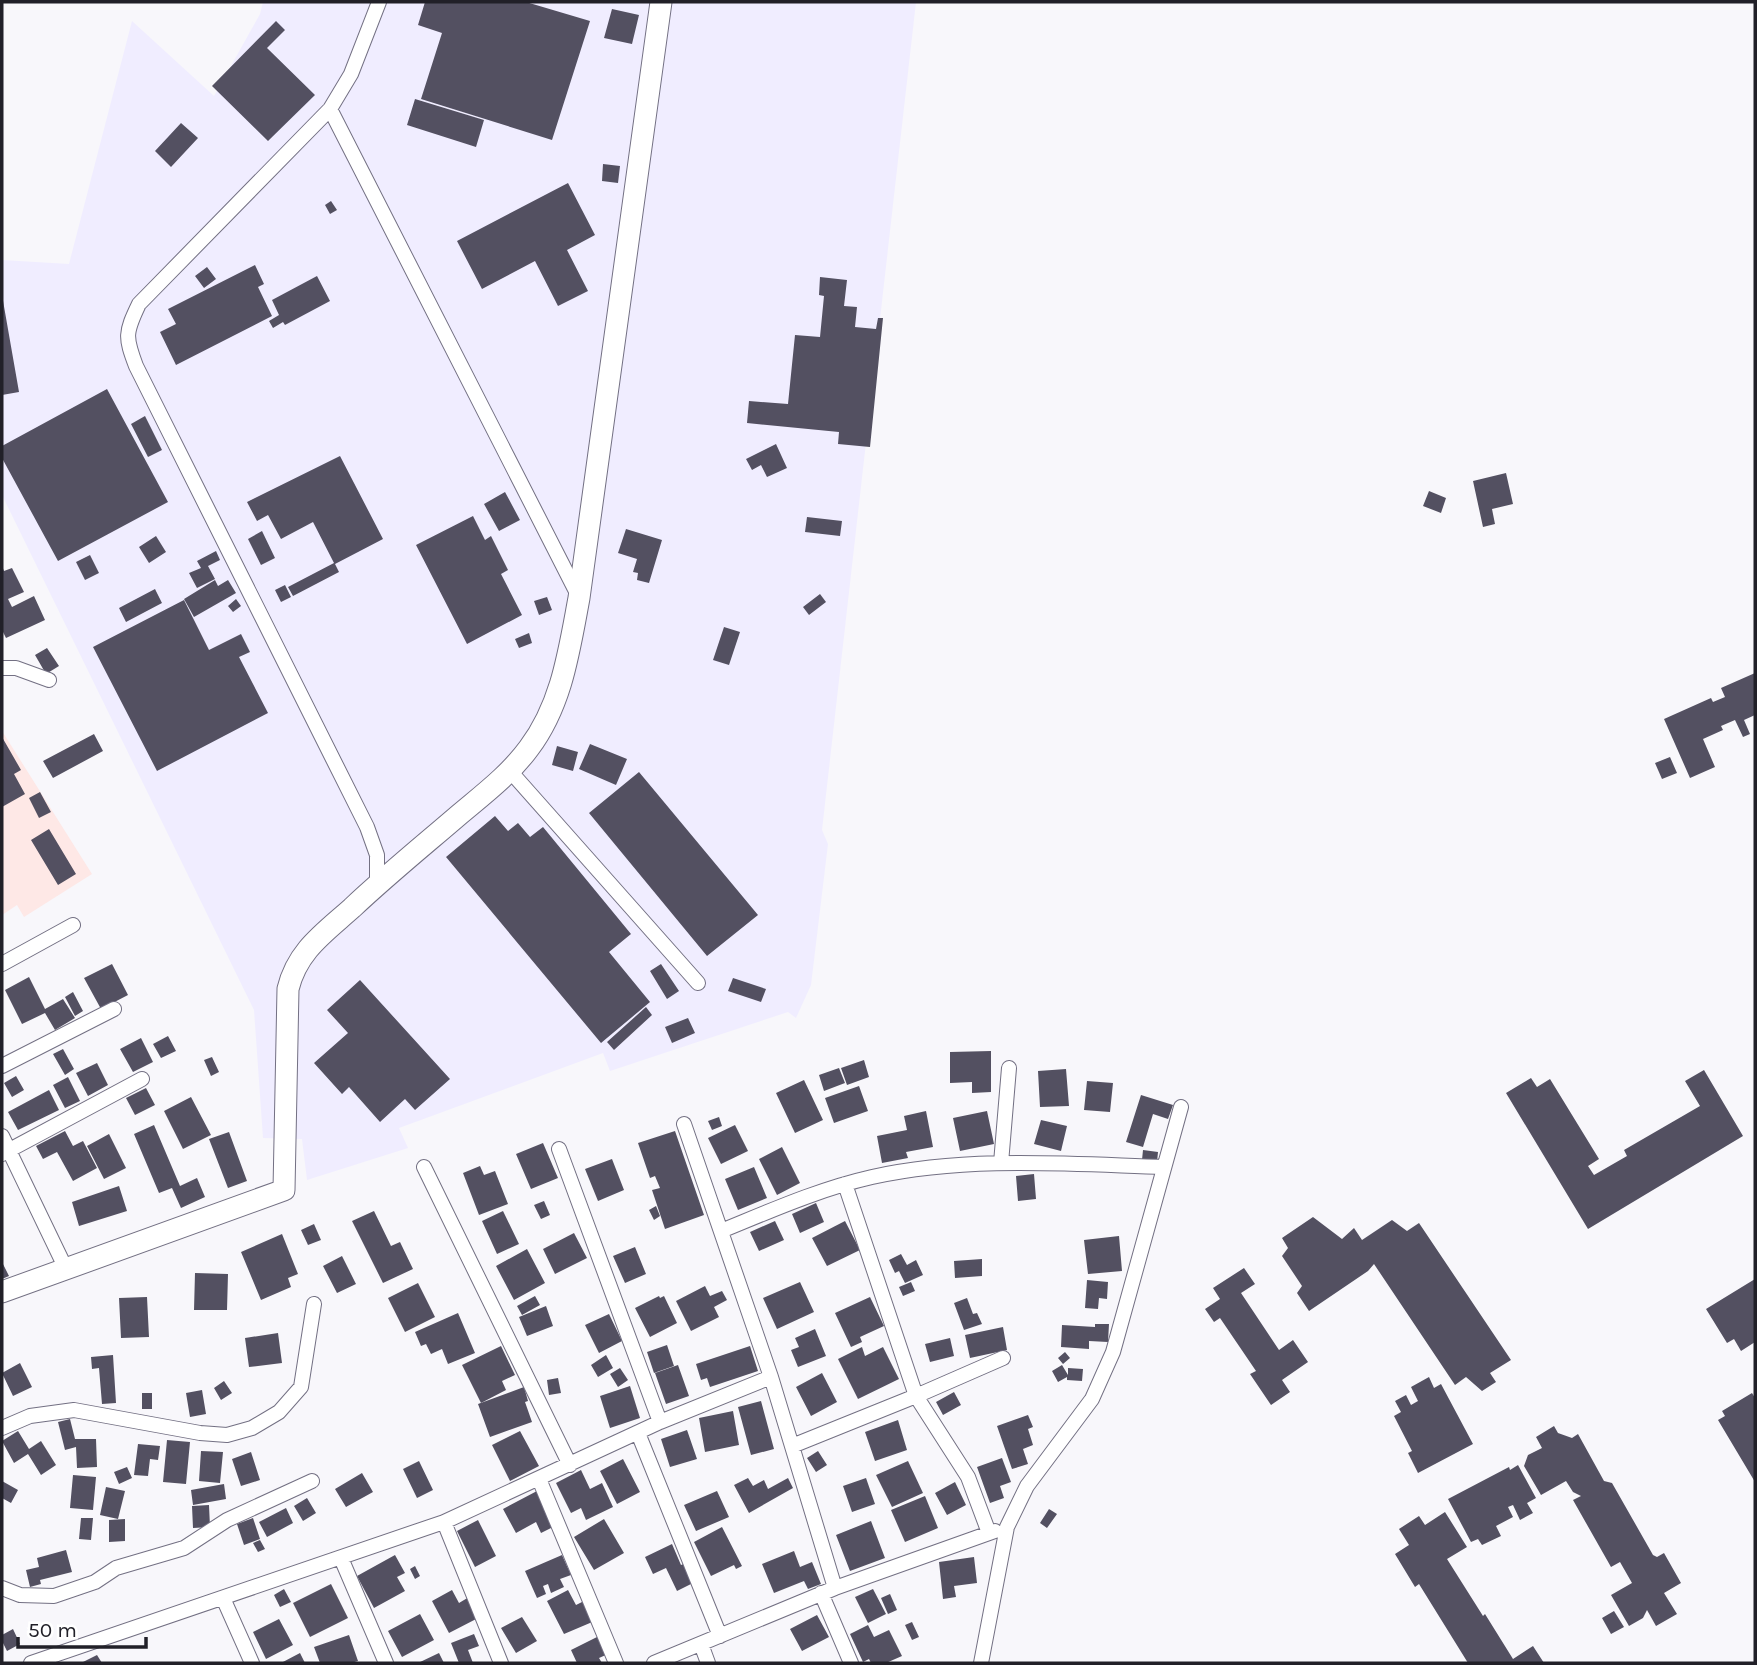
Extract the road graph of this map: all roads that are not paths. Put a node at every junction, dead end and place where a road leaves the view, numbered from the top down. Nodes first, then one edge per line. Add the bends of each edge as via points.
1 (379, 2) edge
2 (661, 2) edge
3 (330, 109) junction
4 (579, 598) junction
5 (2, 668) edge
6 (49, 680) dead end
7 (510, 771) junction
8 (377, 884) junction
9 (73, 925) dead end
10 (2, 964) edge
11 (698, 983) dead end
12 (114, 1009) dead end
13 (2, 1066) edge
14 (1009, 1068) dead end
15 (142, 1079) dead end
16 (1181, 1107) dead end
17 (684, 1124) dead end
18 (2, 1136) edge
19 (559, 1149) dead end
20 (5, 1152) edge
21 (1001, 1163) junction
22 (424, 1167) dead end
23 (1164, 1167) junction
24 (845, 1184) junction
25 (721, 1231) junction
26 (66, 1269) junction
27 (2, 1292) edge
28 (314, 1304) dead end
29 (1003, 1358) dead end
30 (771, 1377) junction
31 (916, 1396) junction
32 (660, 1422) junction
33 (2, 1428) edge
34 (638, 1433) junction
35 (792, 1446) junction
36 (570, 1465) junction
37 (539, 1479) junction
38 (312, 1481) dead end
39 (444, 1522) junction
40 (1007, 1527) junction
41 (989, 1534) junction
42 (341, 1558) junction
43 (2, 1588) edge
44 (828, 1590) junction
45 (223, 1598) junction
46 (720, 1636) junction
47 (701, 1644) junction
48 (31, 1663) edge
49 (252, 1663) edge
50 (386, 1663) edge
51 (501, 1663) edge
52 (616, 1663) edge
53 (654, 1663) edge
54 (708, 1663) edge
55 (851, 1663) edge
56 (982, 1663) edge

1 - 3 street via 351,74
2 - 4 street
3 - 4 street
3 - 8 street via 139,304 129,326 128,343 367,827 377,855
4 - 7 street via 567,664 551,714
5 - 6 street
7 - 8 street
7 - 11 street
8 - 26 street via 305,951 292,970 284,1189
9 - 10 street
12 - 13 street
14 - 21 street
15 - 20 street
16 - 23 street
17 - 25 street
18 - 20 street
19 - 32 street
20 - 26 street
21 - 23 street
21 - 24 street via 931,1167
22 - 36 street
23 - 40 street via 1113,1352 1092,1399 1027,1486
24 - 25 street
24 - 31 street
25 - 30 street
26 - 27 street
28 - 33 street via 301,1387 279,1412 252,1429 227,1435 200,1433 74,1410 30,1416
29 - 31 street
30 - 32 street
30 - 35 street
31 - 35 street
31 - 41 street via 968,1477
32 - 34 street
34 - 36 street
34 - 46 street
35 - 44 street
36 - 37 street
37 - 39 street
37 - 52 street
38 - 43 street via 227,1520 184,1548 116,1568 94,1582 54,1595 20,1595
39 - 42 street
39 - 51 street
40 - 41 street
40 - 56 street
41 - 44 street
42 - 45 street
42 - 50 street
44 - 46 street
44 - 55 street
45 - 48 street
45 - 49 street
46 - 47 street
47 - 53 street
47 - 54 street

